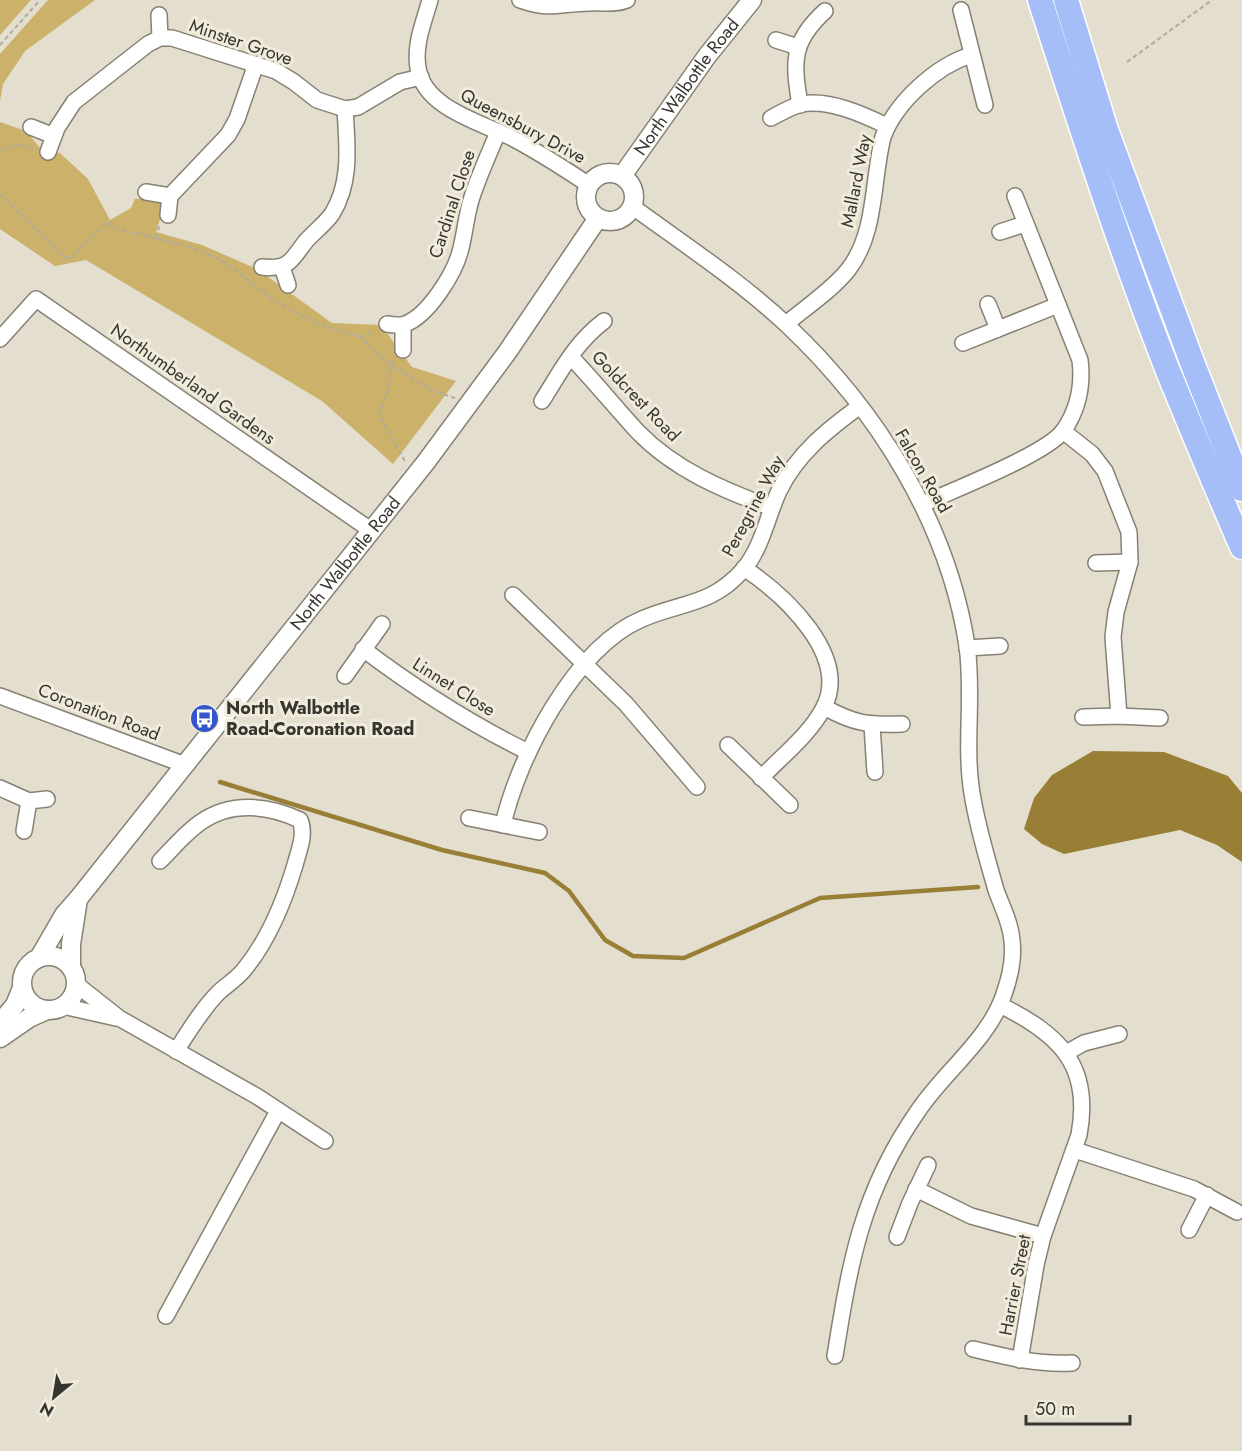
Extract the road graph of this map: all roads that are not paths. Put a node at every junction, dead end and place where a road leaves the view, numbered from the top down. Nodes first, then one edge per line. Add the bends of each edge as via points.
1 (430, 0) edge
2 (520, 0) edge
3 (627, 0) edge
4 (752, 0) edge
5 (1040, 0) edge
6 (1066, 0) edge
7 (961, 10) dead end
8 (825, 11) dead end
9 (159, 15) dead end
10 (160, 38) junction
11 (776, 40) dead end
12 (798, 47) junction
13 (971, 55) junction
14 (256, 64) junction
15 (421, 77) junction
16 (800, 105) junction
17 (985, 105) dead end
18 (345, 109) junction
19 (771, 118) dead end
20 (887, 126) junction
21 (31, 127) dead end
22 (498, 132) junction
23 (54, 136) junction
24 (48, 152) road end
25 (622, 176) junction
26 (589, 185) junction
27 (146, 192) dead end
28 (170, 196) junction
29 (1015, 196) dead end
30 (633, 207) junction
31 (168, 215) dead end
32 (598, 218) junction
33 (1025, 224) junction
34 (1000, 232) dead end
35 (262, 267) dead end
36 (282, 267) junction
37 (288, 285) dead end
38 (987, 304) dead end
39 (1058, 305) junction
40 (604, 321) dead end
41 (786, 324) junction
42 (998, 329) junction
43 (0, 339) edge
44 (963, 343) dead end
45 (403, 350) road end
46 (571, 357) junction
47 (542, 401) dead end
48 (860, 406) junction
49 (1063, 431) junction
50 (1242, 489) edge
51 (923, 504) junction
52 (772, 508) junction
53 (372, 531) junction
54 (1242, 547) edge
55 (1096, 562) dead end
56 (1130, 562) junction
57 (744, 568) junction
58 (513, 595) dead end
59 (382, 624) dead end
60 (1000, 646) dead end
61 (967, 648) junction
62 (363, 649) junction
63 (586, 663) junction
64 (345, 676) dead end
65 (0, 696) edge
66 (824, 707) junction
67 (1119, 716) junction
68 (1083, 717) dead end
69 (1160, 718) dead end
70 (902, 723) dead end
71 (872, 725) junction
72 (728, 745) dead end
73 (528, 752) junction
74 (185, 765) junction
75 (875, 772) dead end
76 (761, 777) junction
77 (697, 787) dead end
78 (0, 788) edge
79 (46, 799) dead end
80 (29, 801) junction
81 (790, 805) dead end
82 (469, 818) dead end
83 (503, 825) junction
84 (24, 831) dead end
85 (539, 832) dead end
86 (160, 861) dead end
87 (78, 899) junction
88 (39, 958) junction
89 (73, 976) junction
90 (22, 988) junction
91 (1000, 1005) junction
92 (55, 1008) junction
93 (119, 1018) junction
94 (0, 1023) edge
95 (1119, 1034) dead end
96 (0, 1038) edge
97 (176, 1052) junction
98 (1066, 1053) junction
99 (278, 1111) junction
100 (325, 1141) dead end
101 (1075, 1150) junction
102 (928, 1165) dead end
103 (916, 1189) junction
104 (1207, 1195) junction
105 (1237, 1212) dead end
106 (1189, 1230) dead end
107 (1043, 1236) junction
108 (897, 1237) dead end
109 (166, 1316) dead end
110 (973, 1348) dead end
111 (835, 1356) dead end
112 (1020, 1360) junction
113 (1072, 1363) dead end

1 - 15 street via 417,45
2 - 3 street via 549,8
4 - 25 street, North Walbottle Road
5 - 54 highway via 1133,278
6 - 50 highway via 1106,130
7 - 13 street
8 - 12 street via 806,31
9 - 10 street
10 - 14 street, Minster Grove via 172,38
10 - 23 street, Minster Grove via 86,92 65,114
11 - 12 street
12 - 16 street via 795,76
13 - 17 street
13 - 20 street, Mallard Way via 941,69 905,101
14 - 18 street, Minster Grove via 276,71 317,100
14 - 28 street via 228,135
15 - 18 street via 391,86 358,107
15 - 22 street, Queensbury Drive via 444,105
16 - 19 street
16 - 20 street via 840,108
18 - 36 street via 348,154 346,180 339,199 332,214
20 - 41 street, Mallard Way via 861,249 837,282
21 - 23 street
22 - 26 street, Queensbury Drive
22 - 45 street, Cardinal Close via 472,196 455,266 428,308 416,319 395,325
23 - 24 street, Minster Grove
25 - 26 street via 604,174
25 - 30 street via 633,189
26 - 32 street via 587,203
27 - 28 street
28 - 31 street
29 - 33 street
30 - 32 street via 614,221
30 - 41 street, Falcon Road
32 - 53 street, North Walbottle Road via 508,351
33 - 34 street
33 - 39 street
35 - 36 street
36 - 37 street
38 - 42 street
39 - 42 street
39 - 49 street via 1076,346 1081,373 1077,401
40 - 46 street, Goldcrest Road via 585,336
41 - 48 street, Falcon Road
42 - 44 street
43 - 53 street, Northumberland Gardens via 36,299
46 - 47 street, Goldcrest Road
46 - 52 street, Goldcrest Road via 639,432 674,462 714,485
48 - 51 street, Falcon Road
48 - 52 street, Peregrine Way via 807,449
49 - 51 street via 1036,451
49 - 56 street via 1106,471 1129,532
51 - 61 street, Falcon Road via 952,577
52 - 57 street, Peregrine Way via 760,541
53 - 74 street, North Walbottle Road
55 - 56 street
56 - 67 street via 1113,637
57 - 63 street, Peregrine Way via 710,596 625,627
57 - 66 street via 789,603 813,634 829,673
58 - 63 street
59 - 62 street
60 - 61 street
61 - 91 street, Falcon Road via 971,791 1013,946
62 - 64 street
62 - 73 street, Linnet Close via 446,708
63 - 73 street, Peregrine Way via 566,687
63 - 77 street
65 - 74 street, Coronation Road
66 - 71 street via 852,721
66 - 76 street via 808,730
67 - 68 street
67 - 69 street
70 - 71 street
71 - 75 street
72 - 76 street
73 - 83 street, Peregrine Way via 507,803
74 - 87 street, North Walbottle Road
76 - 81 street
78 - 80 street
79 - 80 street
80 - 84 street
82 - 83 street
83 - 85 street
86 - 97 street via 200,822 221,811 248,807 273,810 300,820 303,828 290,883 270,931 244,970 202,1012
87 - 88 street, North Walbottle Road
87 - 89 street, North Walbottle Road via 71,944
88 - 89 street via 57,957
88 - 90 street, North Walbottle Road via 25,970
89 - 92 street, North Walbottle Road via 70,1000
89 - 93 street
90 - 92 street via 31,1003
90 - 94 street, North Walbottle Road via 15,1005
91 - 98 street, Harrier Street via 1038,1025
91 - 111 street, Falcon Road via 988,1028 917,1111 887,1161 856,1241
92 - 93 street
92 - 96 street via 29,1018
93 - 97 street
95 - 98 street via 1084,1043
97 - 99 street
98 - 101 street, Harrier Street via 1082,1093 1082,1121
99 - 100 street
99 - 109 street
101 - 104 street
101 - 107 street, Harrier Street
102 - 103 street
103 - 107 street via 971,1216
103 - 108 street
104 - 105 street
104 - 106 street
107 - 112 street, Harrier Street
110 - 112 street
112 - 113 street

